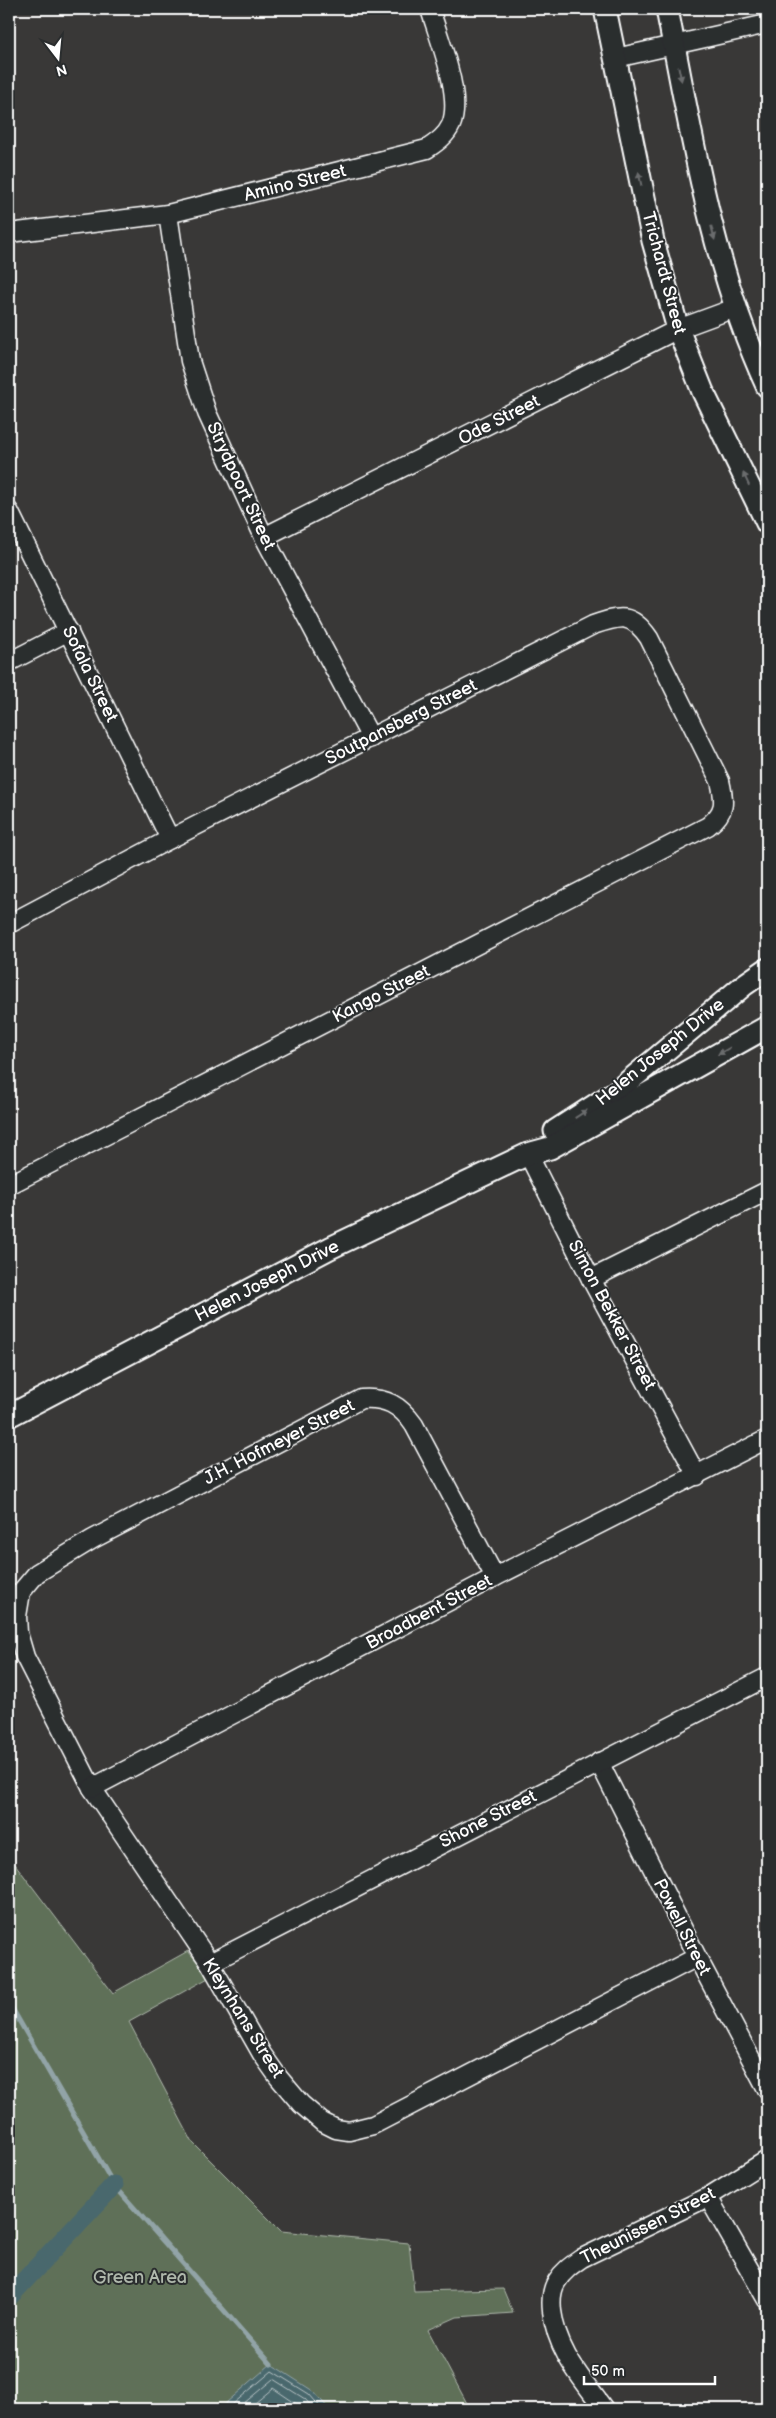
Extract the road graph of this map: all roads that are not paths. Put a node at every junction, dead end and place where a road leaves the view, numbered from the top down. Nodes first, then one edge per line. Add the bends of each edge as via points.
1 (430, 9) edge
2 (605, 9) edge
3 (667, 9) edge
4 (767, 24) edge
5 (674, 44) junction
6 (616, 58) junction
7 (168, 214) junction
8 (9, 233) edge
9 (735, 308) junction
10 (678, 330) junction
11 (767, 386) edge
12 (9, 511) edge
13 (767, 523) edge
14 (264, 537) junction
15 (69, 631) junction
16 (9, 662) edge
17 (372, 738) junction
18 (720, 781) joint
19 (170, 838) junction
20 (9, 924) edge
21 (767, 969) edge
22 (767, 1028) edge
23 (528, 1154) junction
24 (9, 1186) edge
25 (767, 1192) edge
26 (592, 1279) junction
27 (10, 1413) edge
28 (767, 1439) edge
29 (697, 1476) junction
30 (495, 1577) junction
31 (21, 1592) joint
32 (767, 1677) edge
33 (599, 1762) junction
34 (92, 1788) junction
35 (697, 1957) junction
36 (210, 1963) junction
37 (767, 2089) edge
38 (767, 2160) edge
39 (708, 2197) junction
40 (767, 2300) edge
41 (604, 2409) edge

1 - 7 street, Amino Street via 453,88 451,124 440,141 427,149
2 - 6 street, Trichardt Street
3 - 5 street
4 - 5 street
5 - 6 street
5 -> 9 street via 708,212
10 -> 6 street, Trichardt Street via 653,241
7 - 8 street, Amino Street
7 - 14 street, Strydpoort Street via 190,361 207,413
9 - 10 street, Ode Street
9 - 11 street
13 -> 10 street, Trichardt Street via 703,392
10 - 14 street, Ode Street
12 - 15 street, Sofala Street
14 - 17 street, Strydpoort Street
15 - 16 street
15 - 19 street, Sofala Street
17 - 18 street, Soutpansberg Street via 593,624 631,619 649,638
17 - 19 street, Soutpansberg Street
18 - 24 street, Kango Street via 723,808 718,818 708,826
19 - 20 street, Soutpansberg Street
23 -> 21 street, Helen Joseph Drive via 540,1141 617,1091
22 -> 23 street, Helen Joseph Drive via 550,1148
23 - 26 street, Simon Bekker Street
23 - 27 street, Helen Joseph Drive via 330,1248
25 - 26 street
26 - 29 street, Simon Bekker Street
28 - 29 street, Broadbent Street
29 - 30 street, Broadbent Street
30 - 31 street, J.H. Hofmeyer Street via 414,1425 403,1410 390,1401 375,1398 361,1399 93,1539 37,1574
30 - 34 street, Broadbent Street
31 - 34 street, Kleynhans Street via 16,1616 25,1657
32 - 33 street, Shone Street
33 - 35 street, Powell Street
33 - 36 street, Shone Street
34 - 36 street, Kleynhans Street
35 - 36 street, Kleynhans Street via 373,2126 350,2131 322,2122 279,2078
35 - 37 street, Powell Street
38 - 39 street, Theunissen Street
39 - 40 street
39 - 41 street, Theunissen Street via 582,2258 565,2270 555,2283 552,2308 559,2343

